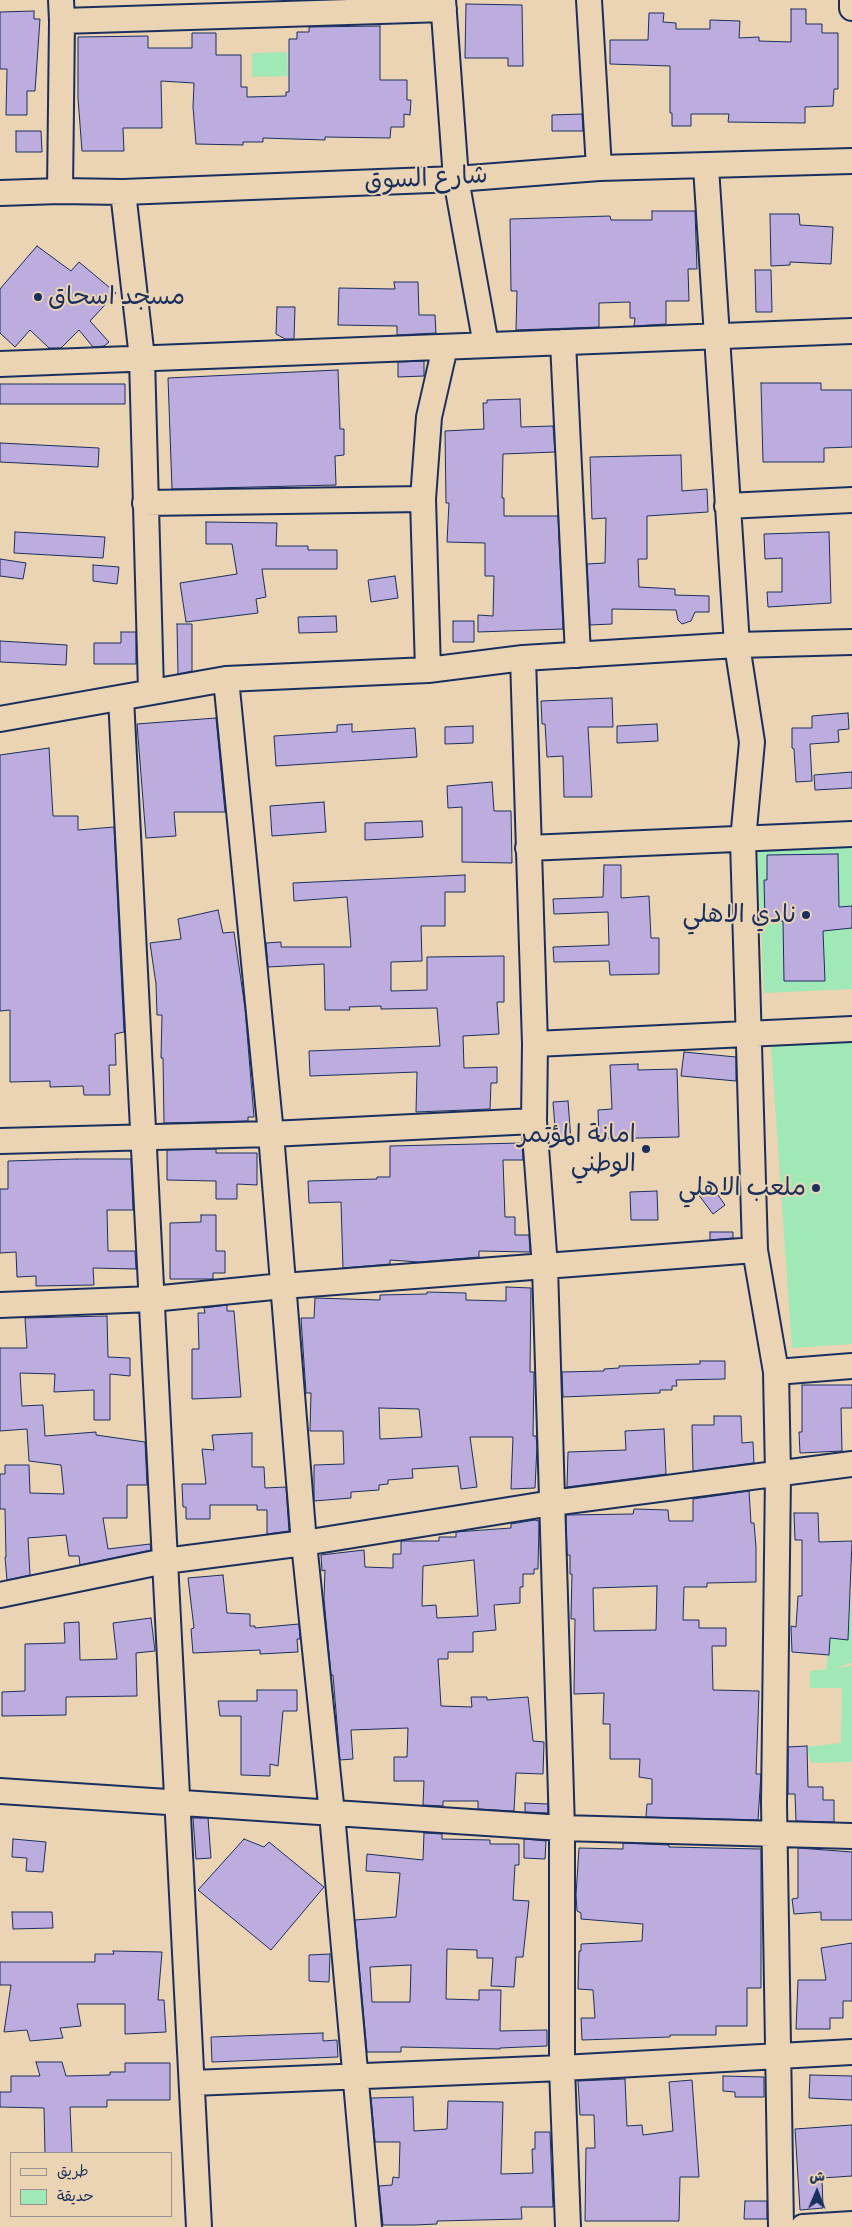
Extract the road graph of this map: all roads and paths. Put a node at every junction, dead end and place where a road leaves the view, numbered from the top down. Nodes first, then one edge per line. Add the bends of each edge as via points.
1 (589, 0) edge
2 (852, 0) edge
3 (443, 5) edge
4 (852, 8) edge
5 (62, 11) edge
6 (852, 161) edge
7 (706, 167) junction
8 (599, 168) junction
9 (456, 178) junction
10 (60, 191) junction
11 (123, 192) junction
12 (0, 193) edge
13 (852, 331) edge
14 (716, 336) junction
15 (563, 342) junction
16 (486, 345) junction
17 (445, 347) junction
18 (142, 358) junction
19 (0, 364) edge
20 (423, 499) junction
21 (852, 500) edge
22 (145, 503) junction
23 (727, 506) junction
24 (852, 642) edge
25 (737, 644) junction
26 (578, 654) junction
27 (522, 658) junction
28 (428, 670) junction
29 (226, 679) junction
30 (151, 691) junction
31 (121, 698) junction
32 (0, 719) edge
33 (852, 834) edge
34 (743, 840) junction
35 (528, 848) junction
36 (852, 1029) edge
37 (748, 1034) junction
38 (535, 1044) junction
39 (534, 1121) junction
40 (271, 1134) junction
41 (144, 1136) junction
42 (0, 1142) edge
43 (755, 1250) junction
44 (545, 1267) junction
45 (283, 1286) junction
46 (152, 1299) junction
47 (0, 1305) edge
48 (852, 1366) edge
49 (776, 1372) junction
50 (852, 1464) edge
51 (778, 1474) junction
52 (552, 1503) junction
53 (304, 1543) junction
54 (165, 1561) junction
55 (0, 1595) edge
56 (0, 1791) edge
57 (178, 1804) junction
58 (332, 1814) junction
59 (562, 1828) junction
60 (776, 1835) junction
61 (852, 1836) edge
62 (852, 2052) edge
63 (778, 2054) junction
64 (562, 2068) junction
65 (354, 2077) junction
66 (192, 2083) junction
67 (852, 2224) edge
68 (199, 2227) edge
69 (368, 2227) edge
70 (568, 2227) edge
71 (781, 2227) edge
72 (803, 2227) edge

1 - 8 street
2 - 4 street
3 - 5 street
3 - 9 street
5 - 10 street
6 - 7 street, شارع السوق
7 - 8 street, شارع السوق
7 - 14 street
8 - 9 street, شارع السوق
9 - 11 street, شارع السوق
9 - 16 street
10 - 11 street, شارع السوق
10 - 12 street, شارع السوق
11 - 18 street
13 - 14 street
14 - 15 street
14 - 23 street
15 - 16 street
15 - 26 street
16 - 17 street
17 - 18 street
17 - 20 street via 429,417
18 - 19 street
18 - 22 street
20 - 22 street
20 - 28 street
21 - 23 street
22 - 30 street
23 - 25 street
24 - 25 street
25 - 26 street
25 - 34 street via 752,742
26 - 27 street
27 - 28 street
27 - 35 street
28 - 29 street
29 - 30 street
29 - 40 street
30 - 31 street
31 - 32 street
31 - 41 street
33 - 34 street
34 - 35 street
34 - 37 street
35 - 38 street
36 - 37 street
37 - 38 street
37 - 43 street
38 - 39 street
39 - 40 street
39 - 44 street
40 - 41 street
40 - 45 street
41 - 42 street
41 - 46 street
43 - 44 street
43 - 49 street
44 - 45 street
44 - 52 street
45 - 46 street
45 - 53 street
46 - 47 street
46 - 54 street
48 - 49 street
49 - 51 street
50 - 51 street
51 - 52 street
51 - 60 street
52 - 53 street
52 - 59 street
53 - 54 street
53 - 58 street
54 - 55 street
54 - 57 street
56 - 57 street
57 - 58 street
57 - 66 street
58 - 59 street
58 - 65 street
59 - 60 street
59 - 64 street
60 - 61 street
60 - 63 street
62 - 63 street
63 - 64 street
63 - 71 street
64 - 65 street
64 - 70 street
65 - 66 street
65 - 69 street
66 - 68 street
67 - 72 street

